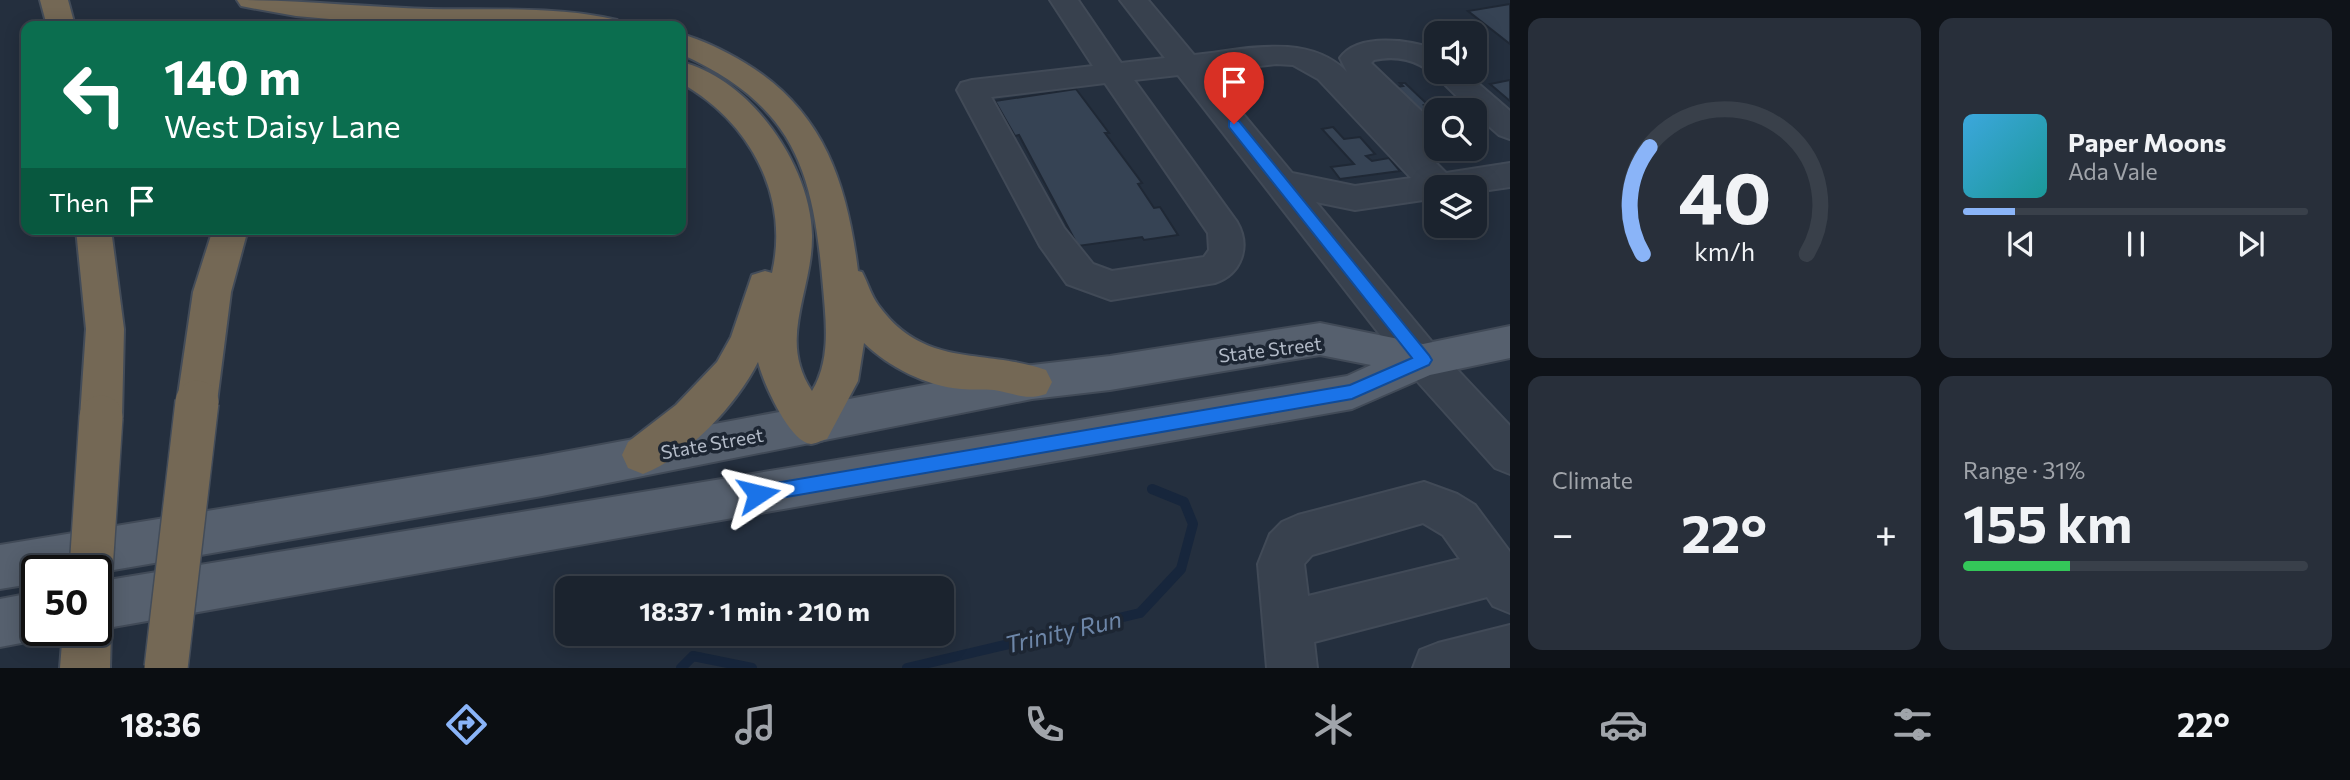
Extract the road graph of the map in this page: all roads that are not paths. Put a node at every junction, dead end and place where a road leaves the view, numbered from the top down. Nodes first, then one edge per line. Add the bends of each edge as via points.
1 (54, 0) edge
2 (251, 0) edge
3 (1064, 0) edge
4 (1134, 0) edge
5 (60, 21) edge
6 (538, 21) edge
7 (686, 45) edge
8 (1424, 59) edge
9 (1187, 65) junction
10 (686, 73) edge
11 (1112, 73) junction
12 (1460, 84) edge
13 (1510, 128) edge
14 (1424, 132) edge
15 (1453, 161) edge
16 (1429, 175) edge
17 (1467, 175) edge
18 (1510, 175) edge
19 (1487, 179) edge
20 (1282, 183) junction
21 (1424, 188) edge
22 (787, 195) junction
23 (1355, 198) junction
24 (837, 234) junction
25 (1323, 234) junction
26 (94, 235) edge
27 (228, 235) edge
28 (1510, 342) edge
29 (1423, 360) junction
30 (1032, 382) junction
31 (812, 426) junction
32 (643, 455) junction
33 (1510, 455) edge
34 (828, 482) junction
35 (92, 555) edge
36 (0, 567) edge
37 (1504, 581) edge
38 (112, 603) edge
39 (21, 620) edge
40 (0, 623) edge
41 (86, 646) edge
42 (1290, 647) edge
43 (1510, 650) edge
44 (85, 668) edge
45 (166, 668) edge
46 (1438, 668) edge

1 - 5 highway
2 - 6 highway via 385,18
3 - 11 street
4 - 9 street
7 - 24 highway via 746,74 776,99 816,159
8 - 14 street via 1404,50 1363,53 1355,58 1357,66
9 - 11 street
9 - 16 street via 1276,55 1299,57 1321,66
9 - 20 street
10 - 22 highway via 732,102 758,129 776,160
11 - 11 street via 1225,231 1227,253 1215,270 1111,286 1080,274 1061,252 972,90
12 - 13 street
15 - 17 street
18 - 19 street
20 - 23 street
20 - 25 street
21 - 23 street
22 - 31 highway via 796,227 777,364
22 - 32 highway via 771,268 736,366 695,416
23 - 25 street
24 - 30 highway via 854,301 879,336 926,363 958,373 988,373
24 - 31 highway via 846,344 839,377
25 - 29 street
26 - 35 highway, bridge via 105,329
27 - 45 highway, bridge via 208,306
28 - 29 main road, State Street
29 - 30 main road, State Street via 1320,340
29 - 33 street
29 - 34 main road, State Street via 1352,392
30 - 31 main road, State Street
31 - 32 main road, State Street
31 - 34 main road
32 - 36 main road, State Street
34 - 38 main road, State Street
37 - 42 street
37 - 42 street via 1459,520 1424,502 1298,537 1281,564
39 - 40 main road
41 - 44 highway
43 - 46 street

